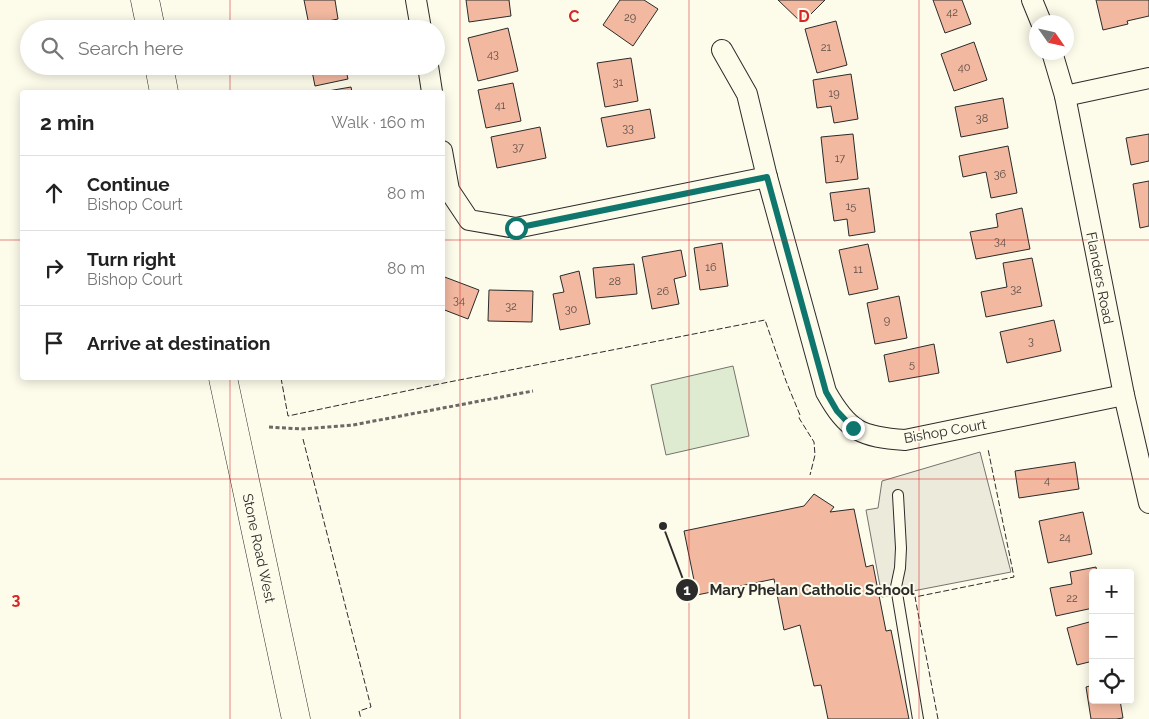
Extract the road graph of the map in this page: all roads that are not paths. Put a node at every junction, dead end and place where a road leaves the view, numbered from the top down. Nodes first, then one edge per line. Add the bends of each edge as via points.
1 (145, 0) edge
2 (416, 0) edge
3 (1032, 0) edge
4 (1038, 15) edge
5 (149, 20) edge
6 (419, 20) edge
7 (722, 50) dead end
8 (1054, 60) edge
9 (161, 75) edge
10 (429, 75) edge
11 (1149, 78) edge
12 (164, 90) edge
13 (432, 90) edge
14 (1064, 96) junction
15 (445, 168) edge
16 (767, 177) junction
17 (223, 380) edge
18 (1124, 395) junction
19 (898, 495) dead end
20 (1149, 503) edge
21 (296, 719) edge
22 (918, 719) edge

1 - 5 main road
2 - 6 street
3 - 4 street
7 - 16 street, Bishop Court via 747,94
8 - 14 street, Flanders Road
9 - 12 main road
10 - 13 street
11 - 14 street
14 - 18 street, Flanders Road
15 - 16 street via 449,190 469,220 516,228
16 - 18 street, Bishop Court via 826,392 837,411 853,428 885,439 905,440
17 - 21 main road, Stone Road West
18 - 20 street, Flanders Road
19 - 22 lane via 901,548 896,587

